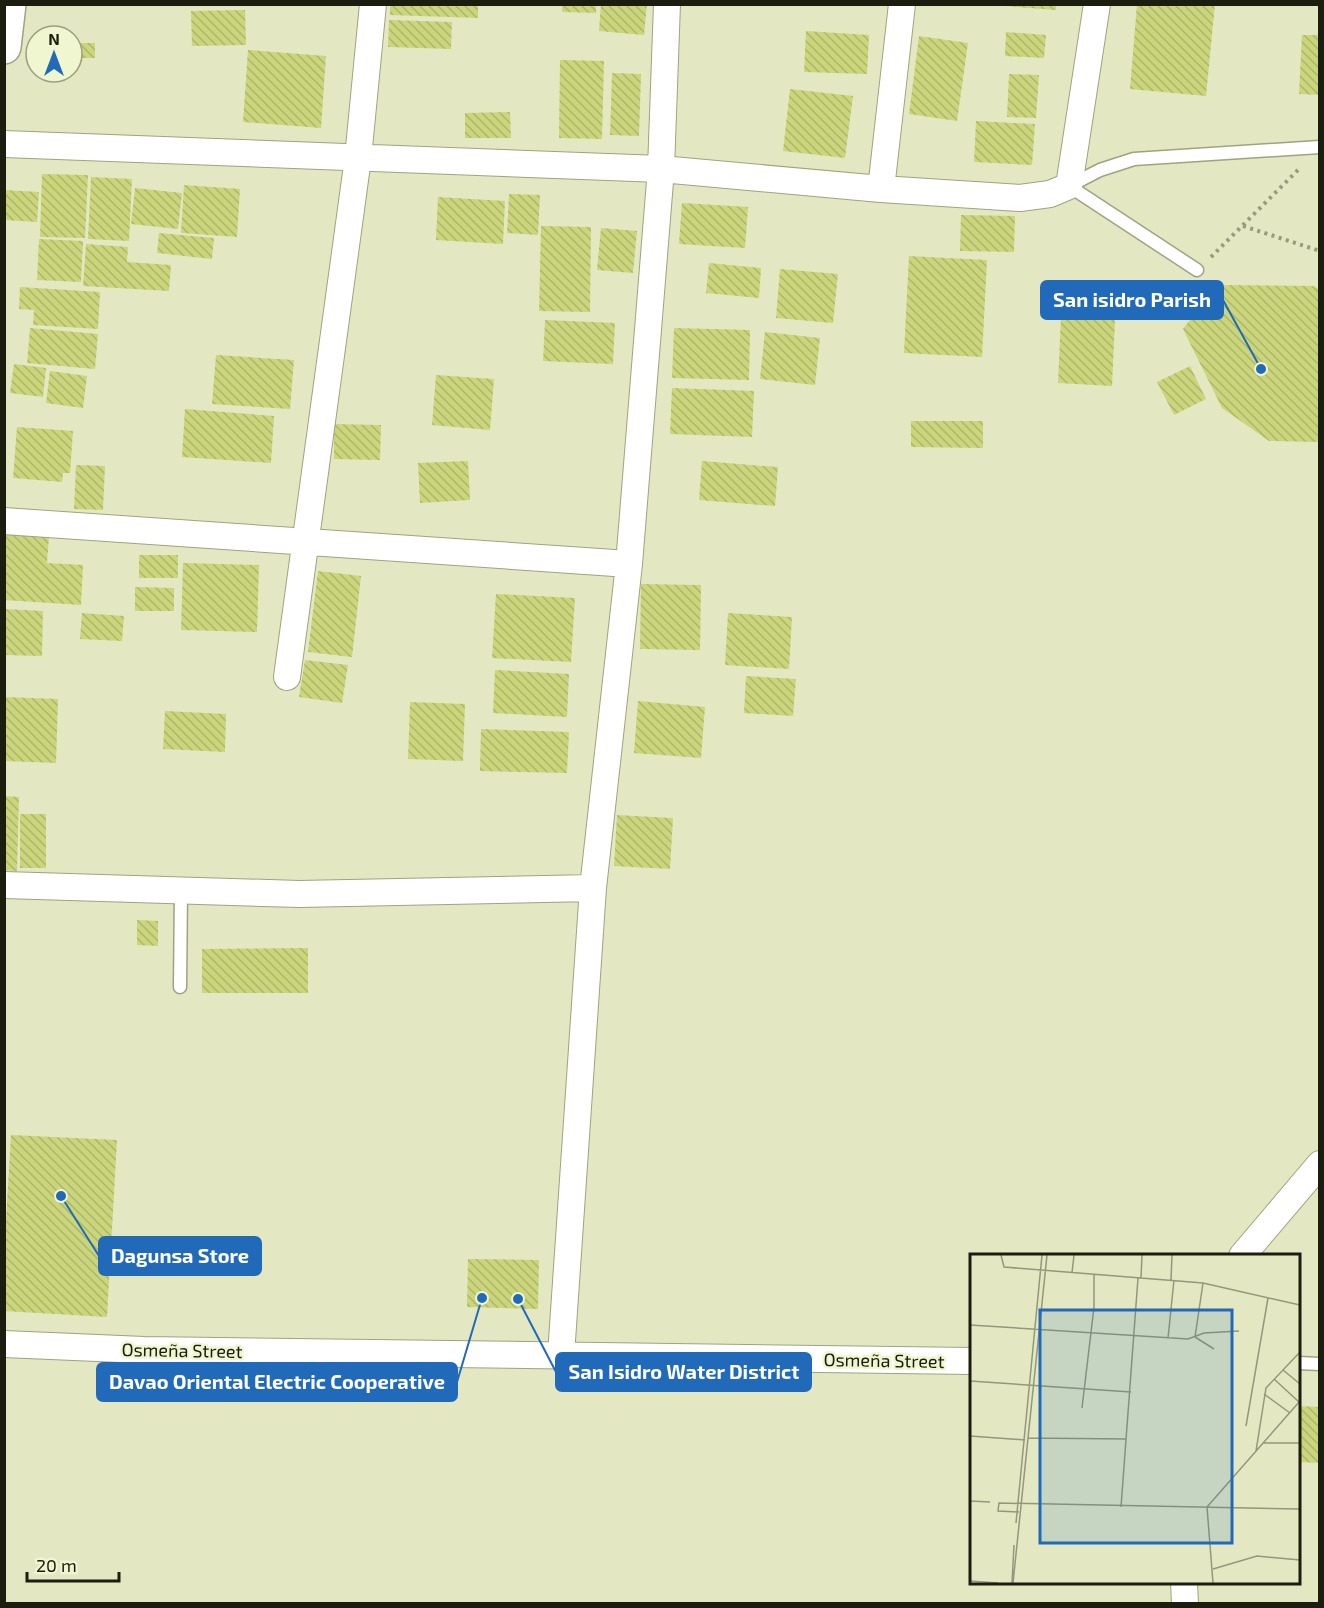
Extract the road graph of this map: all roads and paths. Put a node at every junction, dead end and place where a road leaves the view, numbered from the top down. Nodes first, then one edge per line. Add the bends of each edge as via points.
1 (9, 4) edge
2 (374, 4) edge
3 (667, 4) edge
4 (902, 4) edge
5 (1097, 4) edge
6 (4, 47) edge
7 (4, 144) edge
8 (1315, 147) edge
9 (358, 158) junction
10 (662, 169) junction
11 (1069, 186) junction
12 (881, 189) junction
13 (1243, 226) junction
14 (1320, 251) edge
15 (1197, 270) joint
16 (4, 520) edge
17 (306, 540) junction
18 (629, 564) junction
19 (287, 677) dead end
20 (4, 885) edge
21 (593, 888) junction
22 (181, 890) junction
23 (180, 987) dead end
24 (1320, 1164) edge
25 (1244, 1254) edge
26 (4, 1344) edge
27 (561, 1355) junction
28 (970, 1361) edge
29 (1300, 1363) edge
30 (1320, 1364) edge
31 (1184, 1584) edge
32 (1185, 1604) edge

1 - 6 main road
2 - 9 street
3 - 10 street
4 - 12 street
5 - 11 street
7 - 9 street
8 - 11 lane via 1134,159
8 - 13 path via 1295,175
9 - 10 street
9 - 17 street
10 - 12 street
10 - 18 street
11 - 12 street via 1050,194 1020,198
11 - 15 lane
13 - 14 path
13 - 15 path
16 - 17 street
17 - 18 street
17 - 19 street
18 - 21 street
20 - 22 street
21 - 22 street via 299,894
21 - 27 street
22 - 23 lane
24 - 25 street
26 - 27 street, Osmeña Street via 144,1350
27 - 28 street, Osmeña Street
29 - 30 lane
31 - 32 street

